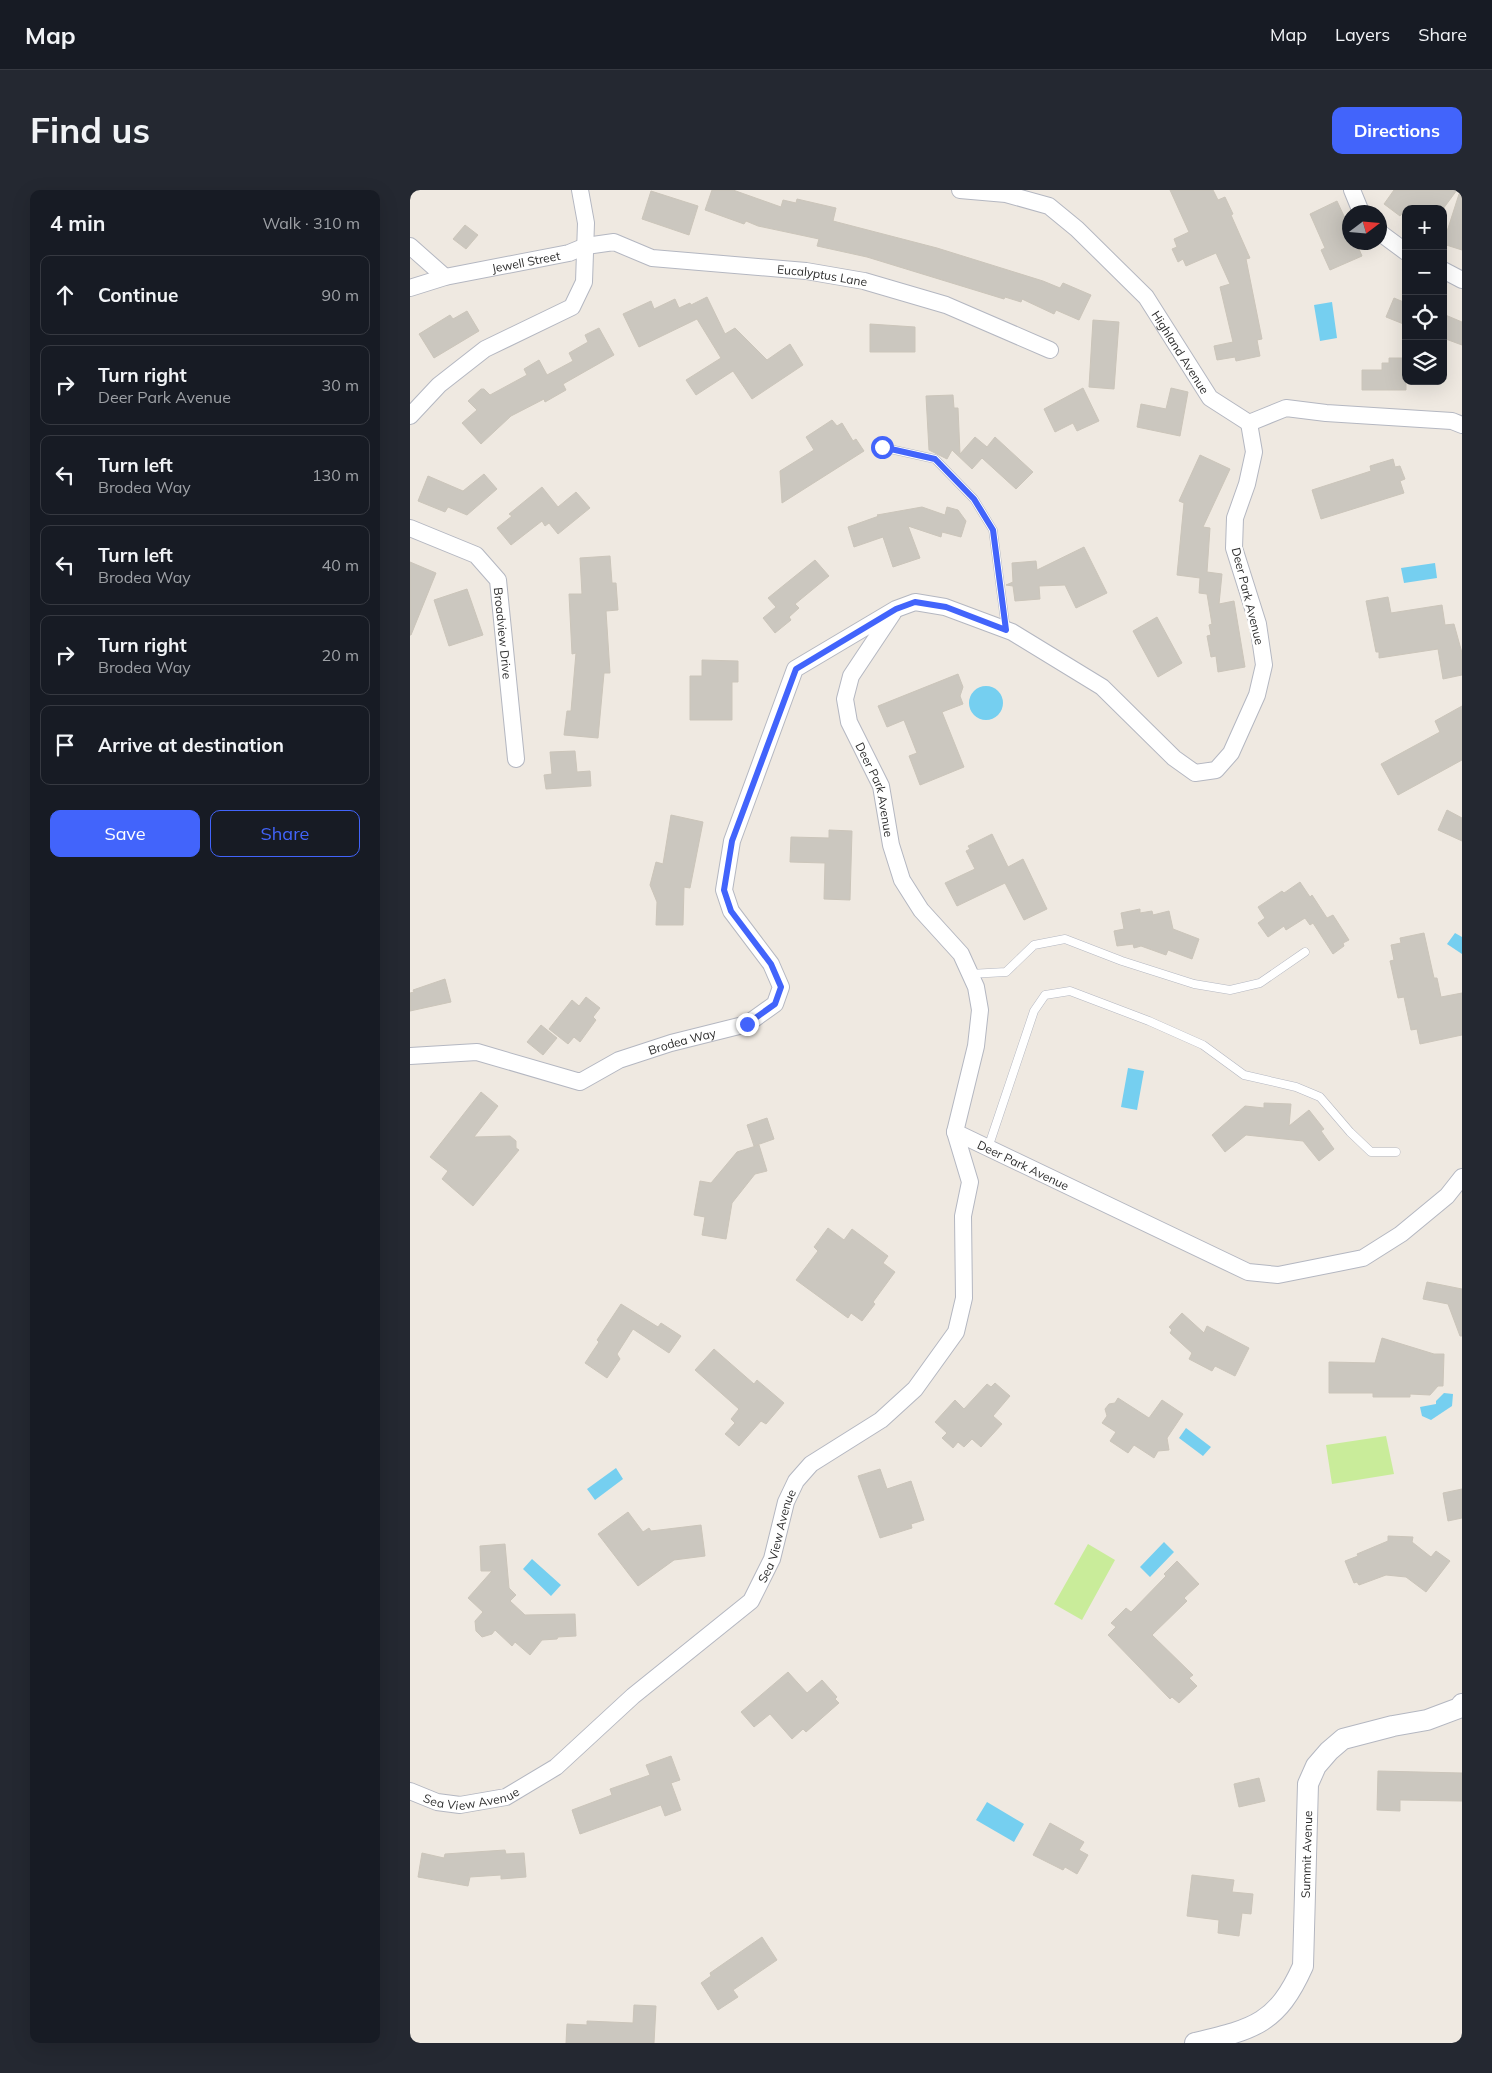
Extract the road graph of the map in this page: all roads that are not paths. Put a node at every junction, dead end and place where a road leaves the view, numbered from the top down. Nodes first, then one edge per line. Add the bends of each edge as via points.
1 (580, 190) edge
2 (960, 190) edge
3 (1352, 190) edge
4 (1358, 205) edge
5 (1387, 237) edge
6 (410, 246) edge
7 (586, 246) junction
8 (1403, 250) edge
9 (1447, 272) edge
10 (445, 277) junction
11 (1462, 280) edge
12 (410, 288) edge
13 (1050, 350) dead end
14 (410, 416) edge
15 (1248, 423) junction
16 (1462, 425) edge
17 (882, 447) dead end
18 (410, 528) edge
19 (896, 609) junction
20 (1006, 630) junction
21 (516, 759) dead end
22 (1305, 952) dead end
23 (970, 974) junction
24 (410, 1056) edge
25 (955, 1132) junction
26 (988, 1148) junction
27 (1396, 1152) dead end
28 (1462, 1177) edge
29 (1462, 1704) edge
30 (410, 1791) edge
31 (1195, 2043) edge

1 - 7 street
2 - 15 street, Highland Avenue via 1006,194 1049,206 1146,296 1210,398
3 - 4 street
5 - 8 street
6 - 10 street
7 - 10 street, Jewell Street via 569,253
7 - 13 street, Eucalyptus Lane via 614,242 652,258 806,271 864,281 946,306
7 - 14 street via 584,282 572,307 485,348 439,385
9 - 11 street
10 - 12 street, Jewell Street
15 - 16 street via 1286,408 1326,414 1452,421
15 - 20 street, Deer Park Avenue via 1254,452 1235,518 1234,548 1258,624 1264,665 1258,695 1231,753 1216,770 1195,773 1174,758 1102,687
17 - 20 lane via 935,459 974,499 993,530
18 - 21 street, Broadview Drive via 476,555 498,580
19 - 20 street, Deer Park Avenue via 915,602 946,607
19 - 23 street, Deer Park Avenue via 851,676 845,699 849,722 881,786 891,845 902,880 921,910 961,954
19 - 24 street, Brodea Way via 796,669 732,841 724,890 731,911 771,964 781,987 775,1004 747,1024 619,1060 580,1082 477,1052
22 - 23 lane via 1260,983 1230,990 1194,984 1065,939 1034,945 1006,972
23 - 25 street, Deer Park Avenue via 980,1010 976,1046
25 - 26 street, Deer Park Avenue
25 - 30 street, Sea View Avenue via 970,1182 963,1216 964,1298 956,1332 915,1389 881,1420 812,1464 796,1481 786,1502 772,1559 751,1601 633,1696 556,1767 506,1797 460,1805 437,1802
26 - 27 lane via 1034,1012 1045,994 1070,991 1203,1045 1244,1075 1296,1087 1320,1097 1371,1152
26 - 28 street, Deer Park Avenue via 1248,1272 1278,1275 1363,1258 1401,1234 1447,1196
29 - 31 street, Summit Avenue via 1427,1720 1343,1739 1316,1766 1308,1784 1303,1966 1279,2008 1252,2028

